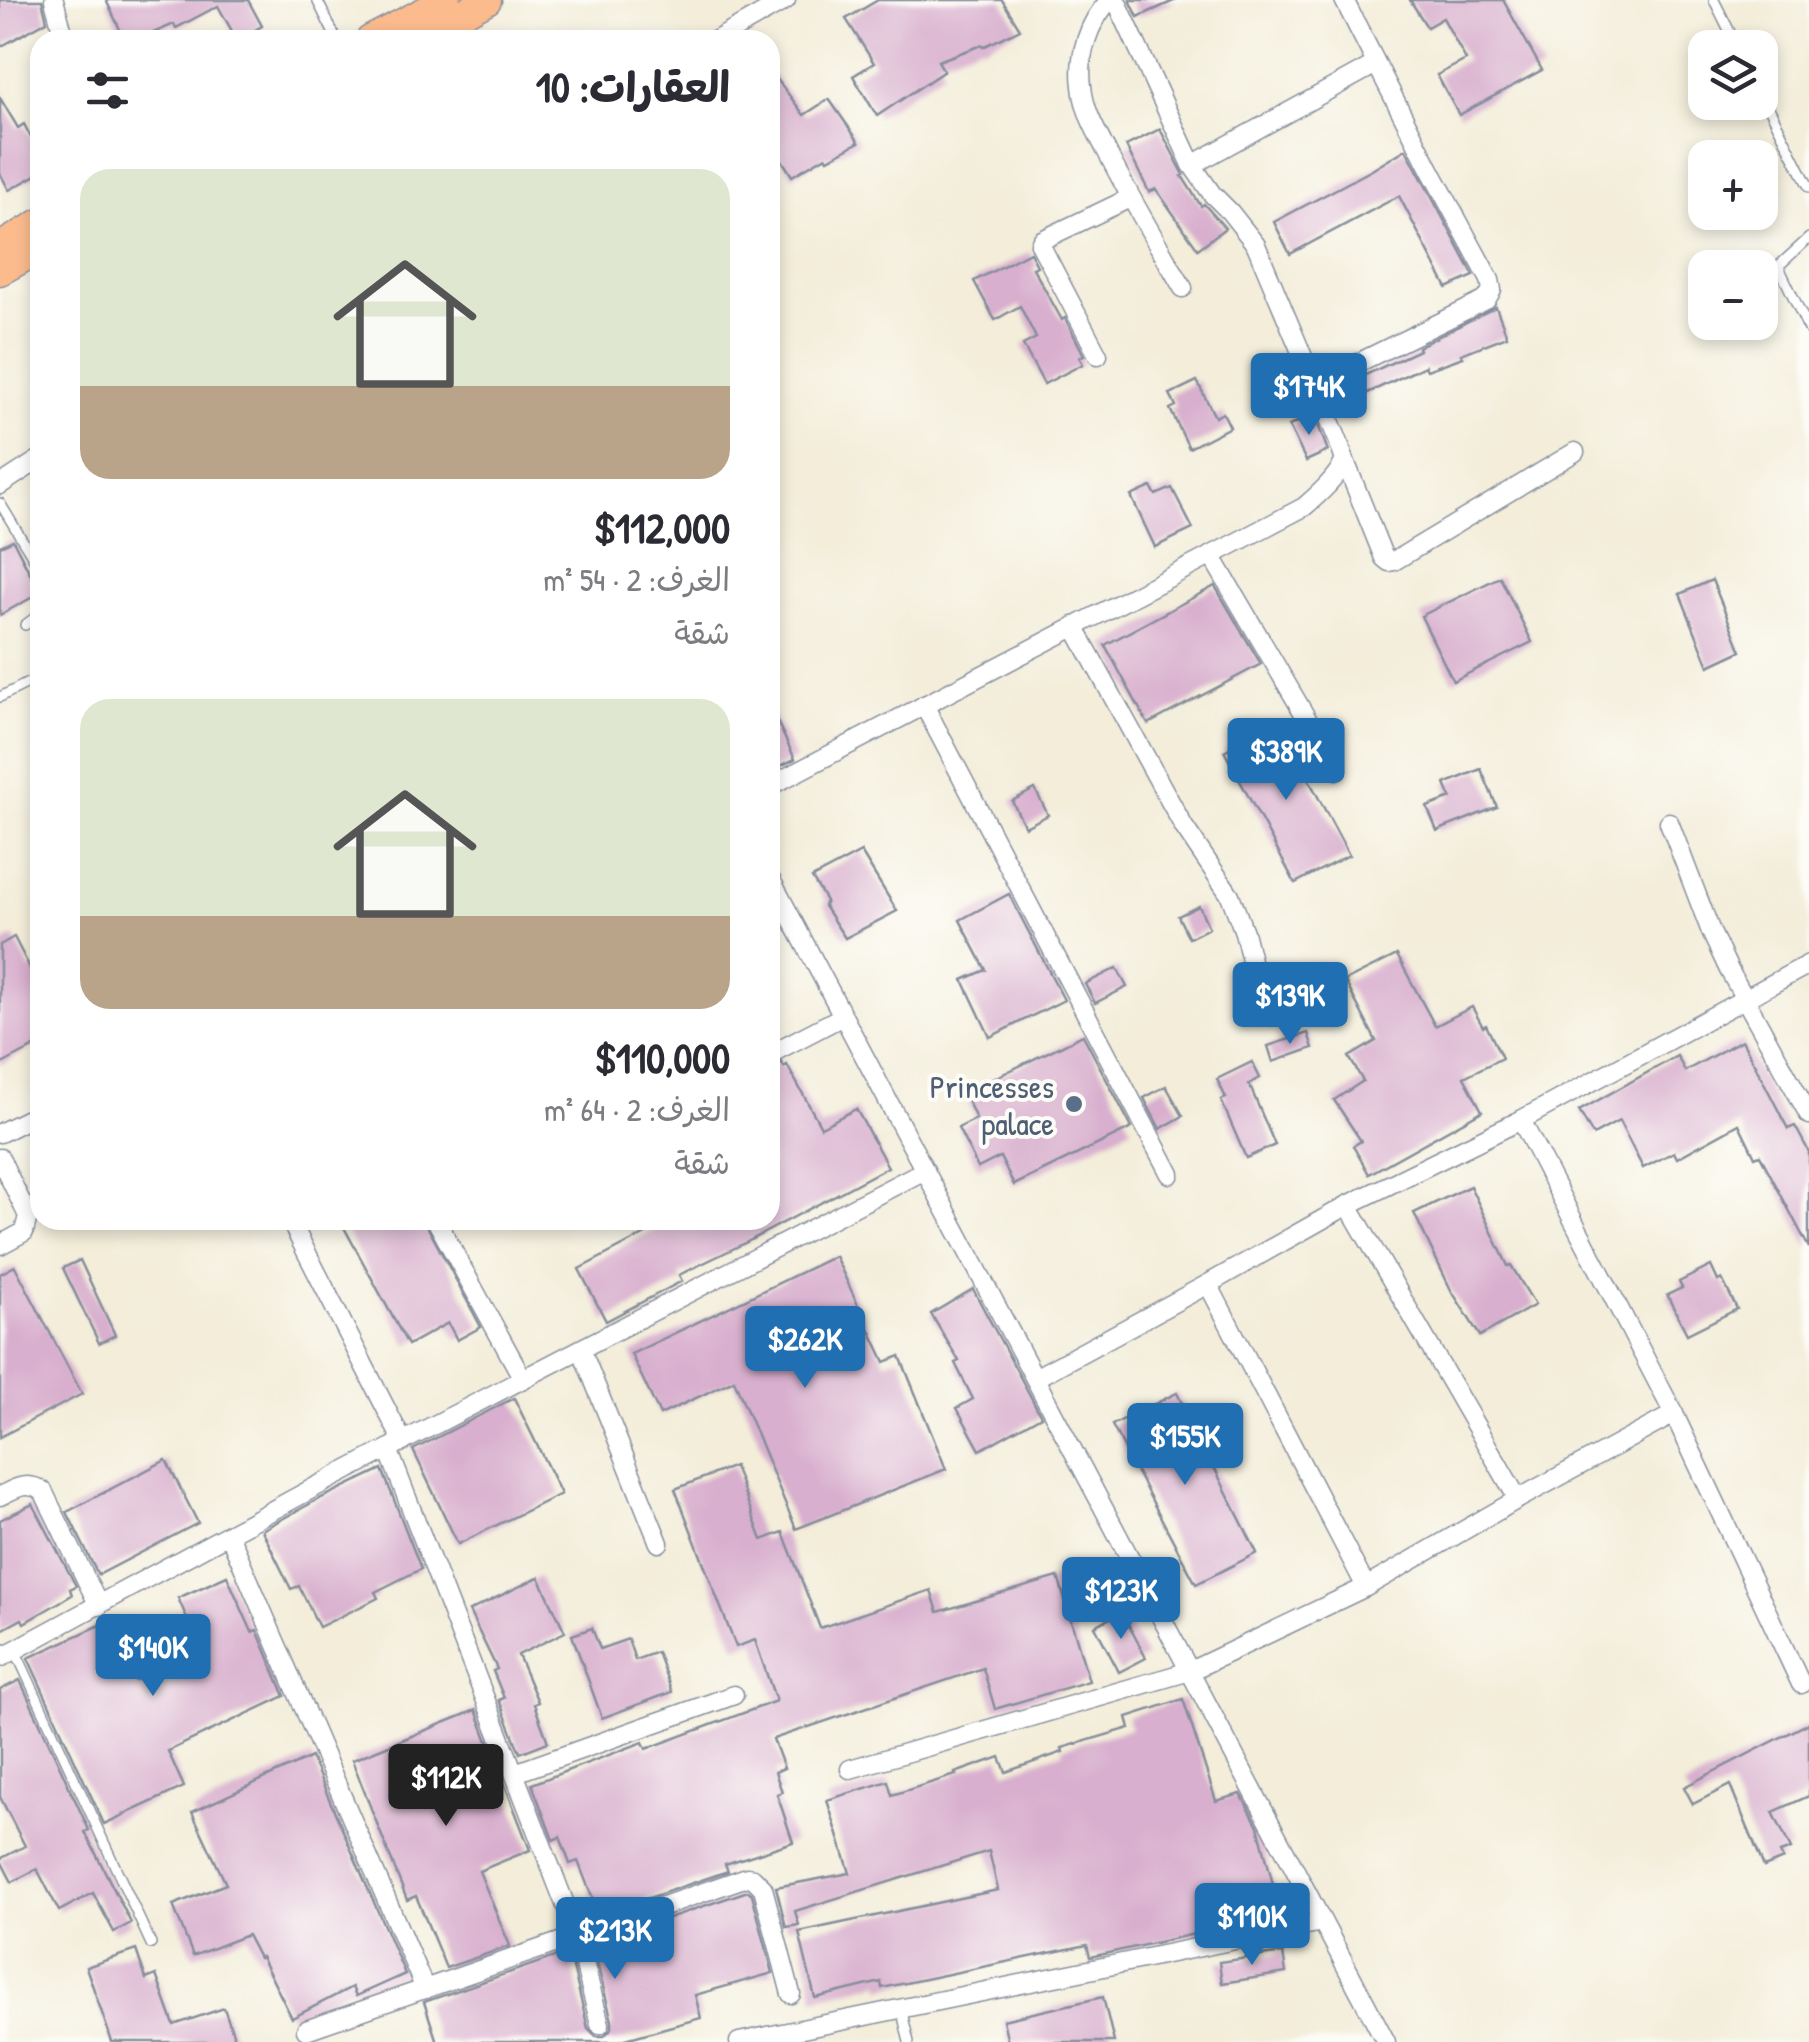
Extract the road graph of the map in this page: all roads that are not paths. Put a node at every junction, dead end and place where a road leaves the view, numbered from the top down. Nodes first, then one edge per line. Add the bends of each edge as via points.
1 (54, 0) edge
2 (317, 0) edge
3 (446, 0) edge
4 (487, 0) edge
5 (786, 0) edge
6 (1113, 0) edge
7 (1344, 0) edge
8 (1714, 0) edge
9 (62, 30) edge
10 (332, 30) edge
11 (389, 30) edge
12 (432, 30) edge
13 (734, 30) edge
14 (1729, 30) edge
15 (1376, 64) junction
16 (1775, 120) edge
17 (1192, 165) junction
18 (1809, 187) edge
19 (1130, 198) junction
20 (30, 229) edge
21 (1809, 238) edge
22 (0, 247) edge
23 (30, 255) edge
24 (1779, 267) joint
25 (0, 272) edge
26 (1184, 288) dead end
27 (1809, 330) edge
28 (1098, 354) dead end
29 (1315, 384) junction
30 (1575, 452) dead end
31 (1344, 461) junction
32 (30, 468) edge
33 (0, 485) edge
34 (0, 503) edge
35 (30, 552) edge
36 (1211, 555) junction
37 (30, 621) edge
38 (24, 625) dead end
39 (1074, 626) junction
40 (30, 682) edge
41 (0, 697) edge
42 (924, 705) junction
43 (1337, 770) dead end
44 (780, 781) edge
45 (1669, 822) dead end
46 (780, 897) edge
47 (1809, 964) edge
48 (1744, 998) junction
49 (843, 1016) junction
50 (1271, 1016) dead end
51 (780, 1049) edge
52 (1809, 1115) edge
53 (30, 1117) edge
54 (1520, 1120) junction
55 (0, 1133) edge
56 (0, 1158) edge
57 (925, 1170) junction
58 (1170, 1174) dead end
59 (1348, 1205) junction
60 (295, 1230) edge
61 (441, 1230) edge
62 (0, 1245) edge
63 (1208, 1284) junction
64 (581, 1349) junction
65 (1034, 1378) junction
66 (523, 1379) junction
67 (1674, 1414) junction
68 (395, 1446) junction
69 (0, 1496) edge
70 (1518, 1498) junction
71 (229, 1534) junction
72 (659, 1543) dead end
73 (1366, 1587) junction
74 (99, 1606) junction
75 (8, 1654) edge
76 (1190, 1671) junction
77 (1802, 1684) dead end
78 (734, 1696) dead end
79 (850, 1769) dead end
80 (515, 1773) junction
81 (1322, 1922) junction
82 (577, 1936) junction
83 (151, 1944) dead end
84 (425, 1989) junction
85 (791, 1994) dead end
86 (901, 2008) junction
87 (600, 2024) dead end
88 (306, 2030) dead end
89 (738, 2042) edge
90 (910, 2042) edge
91 (1386, 2042) edge

1 - 9 street
2 - 10 lane
3 - 11 main road
4 - 12 main road
5 - 13 street
6 - 17 street
6 - 19 street via 1088,35 1082,87
7 - 15 street
8 - 14 lane
15 - 17 street
15 - 29 street via 1492,290 1486,300
16 - 18 lane
17 - 29 street via 1256,245
19 - 26 street
19 - 28 street via 1040,244
20 - 22 main road
21 - 24 lane
23 - 25 main road
24 - 27 lane
29 - 31 street
30 - 31 street via 1389,562
31 - 36 street via 1304,508
32 - 33 street
34 - 35 lane
36 - 39 street
36 - 43 street
37 - 38 lane
39 - 42 street
39 - 50 street via 1184,827 1230,895
40 - 41 lane
42 - 44 street
42 - 58 street
45 - 48 street
46 - 49 street
47 - 48 street
48 - 52 street
48 - 54 street
49 - 51 street
49 - 57 street
53 - 55 street
54 - 59 street
54 - 67 street
56 - 62 street via 28,1216 24,1232
57 - 64 street
57 - 65 street
59 - 63 street
59 - 70 street
60 - 68 street
61 - 66 street
63 - 65 street
63 - 73 street
64 - 66 street
64 - 72 street
65 - 76 street
66 - 68 street
67 - 70 street
67 - 77 street
68 - 71 street
68 - 80 street
69 - 74 street via 25,1485 43,1491
70 - 73 street
71 - 74 street
71 - 84 street
73 - 76 street
74 - 75 street
75 - 83 lane
76 - 79 street
76 - 81 street
78 - 80 street
80 - 82 street
81 - 86 street
81 - 91 street
82 - 84 street
82 - 85 street via 753,1878 763,1888
82 - 87 street
84 - 88 street
86 - 89 street
86 - 90 lane

